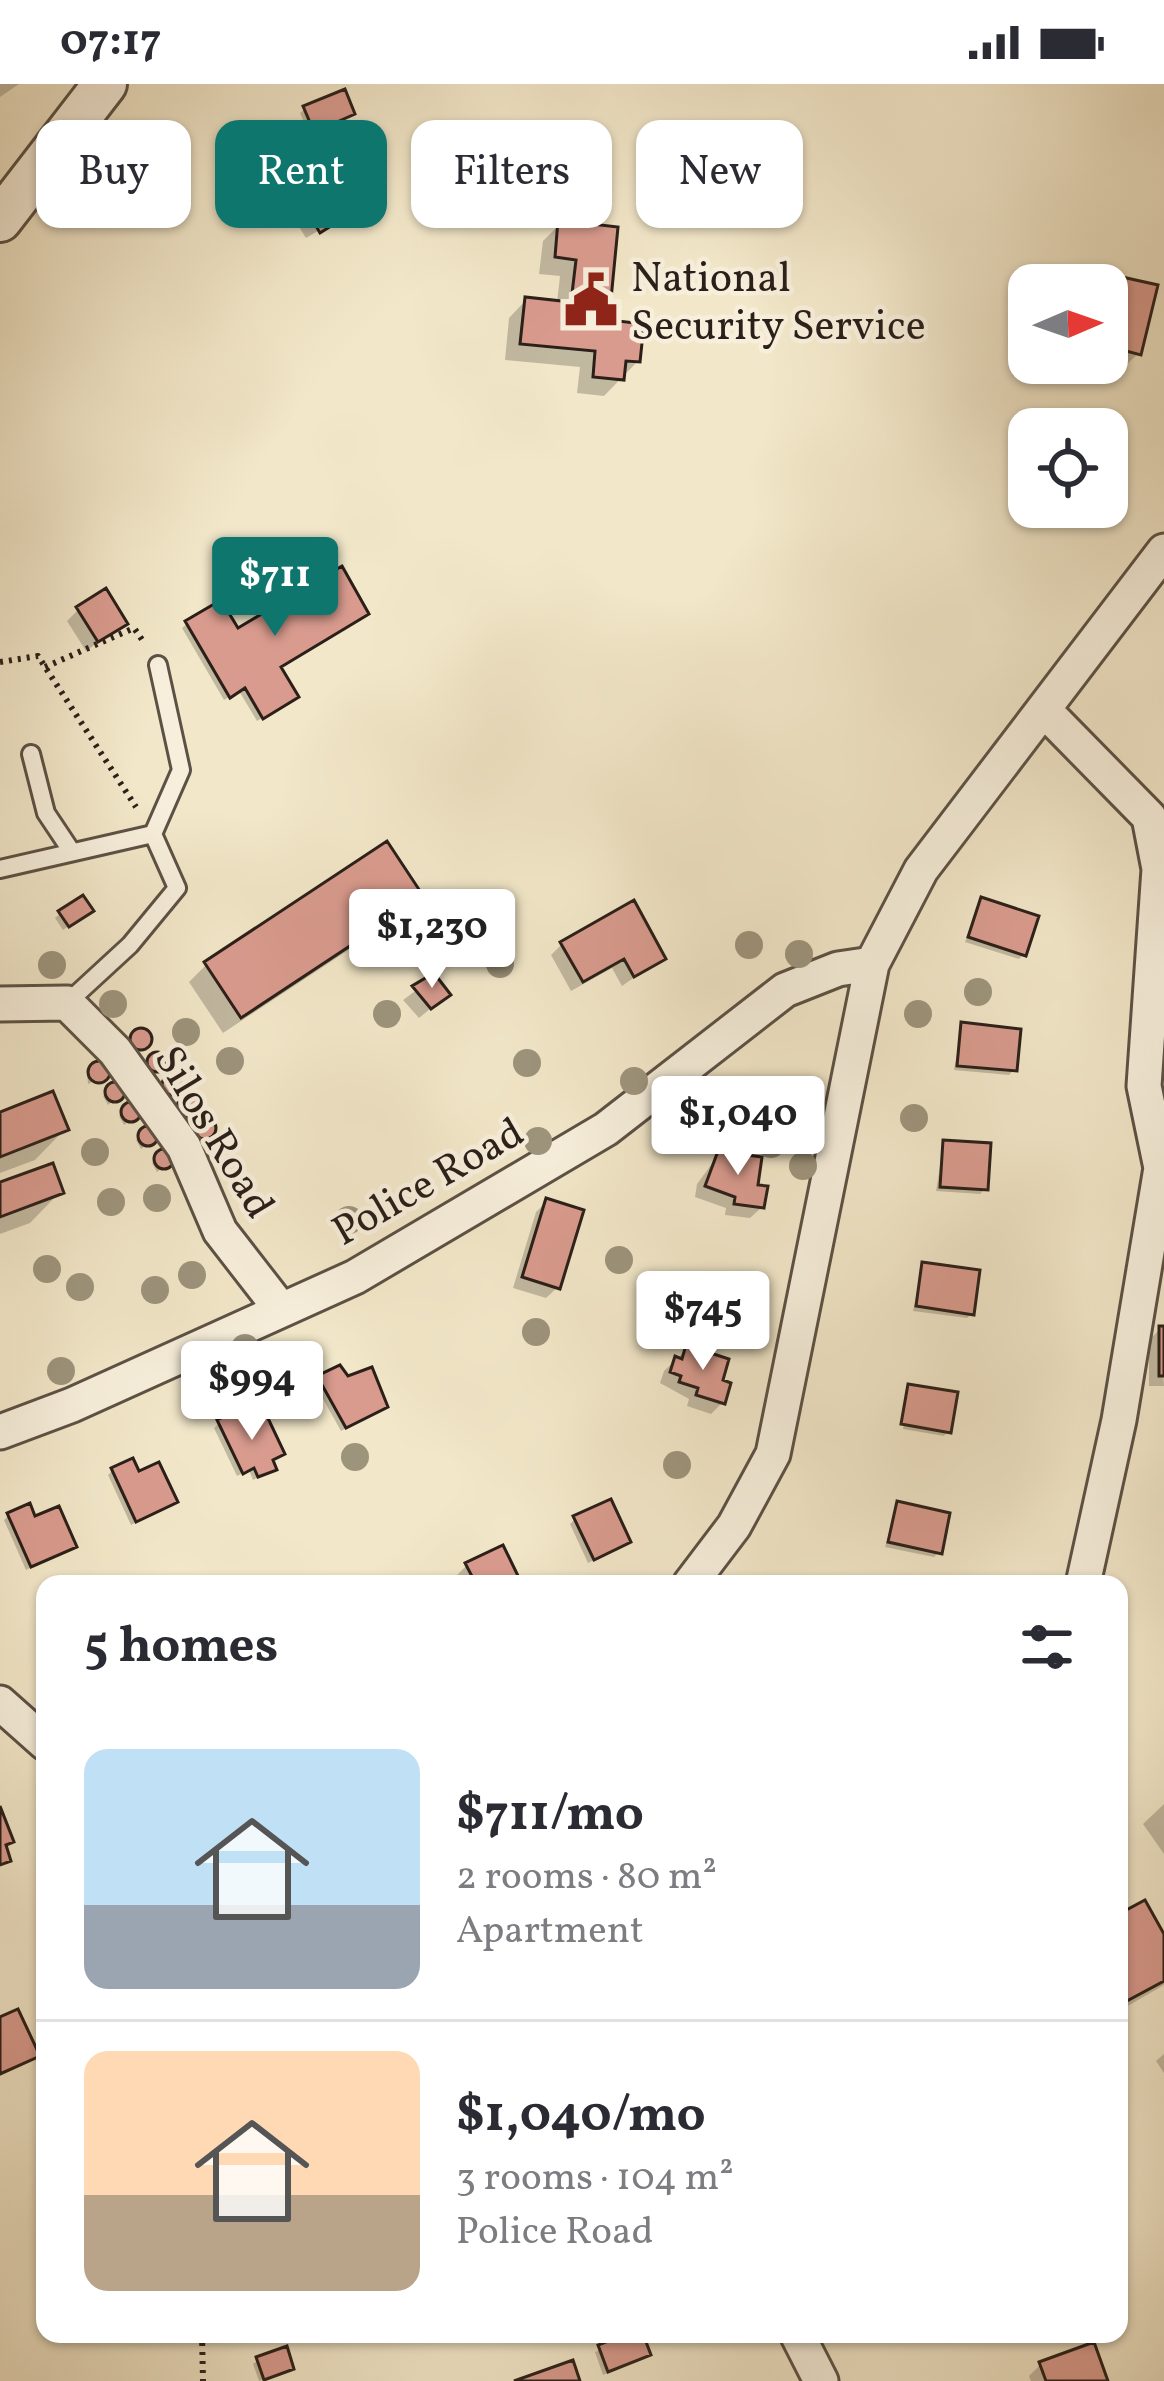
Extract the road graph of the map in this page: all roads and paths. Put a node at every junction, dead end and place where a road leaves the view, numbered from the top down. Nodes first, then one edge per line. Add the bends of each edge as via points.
1 (105, 84) edge
2 (0, 220) edge
3 (1164, 551) edge
4 (0, 662) edge
5 (158, 665) joint
6 (45, 667) junction
7 (1044, 710) junction
8 (31, 754) dead end
9 (153, 834) junction
10 (72, 852) junction
11 (0, 868) edge
12 (872, 964) junction
13 (67, 1003) junction
14 (0, 1004) edge
15 (1162, 1169) edge
16 (279, 1307) junction
17 (0, 1432) edge
18 (697, 1575) edge
19 (1085, 1575) edge
20 (0, 1703) edge
21 (36, 1735) edge
22 (36, 1739) edge
23 (0, 1745) edge
24 (202, 2343) edge
25 (801, 2343) edge
26 (203, 2381) edge
27 (820, 2381) edge

1 - 2 street
3 - 7 street
4 - 6 path via 38,656
5 - 6 path via 134,628
5 - 9 lane via 181,770
6 - 9 path
7 - 12 street via 921,870
7 - 15 street via 1149,817 1159,869 1144,1086
8 - 10 lane via 46,813
9 - 10 lane
9 - 13 lane via 177,888
10 - 11 lane
12 - 16 street, Police Road via 785,990 606,1129 355,1277
12 - 18 street via 773,1454
13 - 14 street
13 - 16 street, Silos Road via 116,1052 184,1147 220,1231
15 - 19 street
16 - 17 street, Police Road
20 - 21 street
22 - 23 street
24 - 26 path
25 - 27 street

